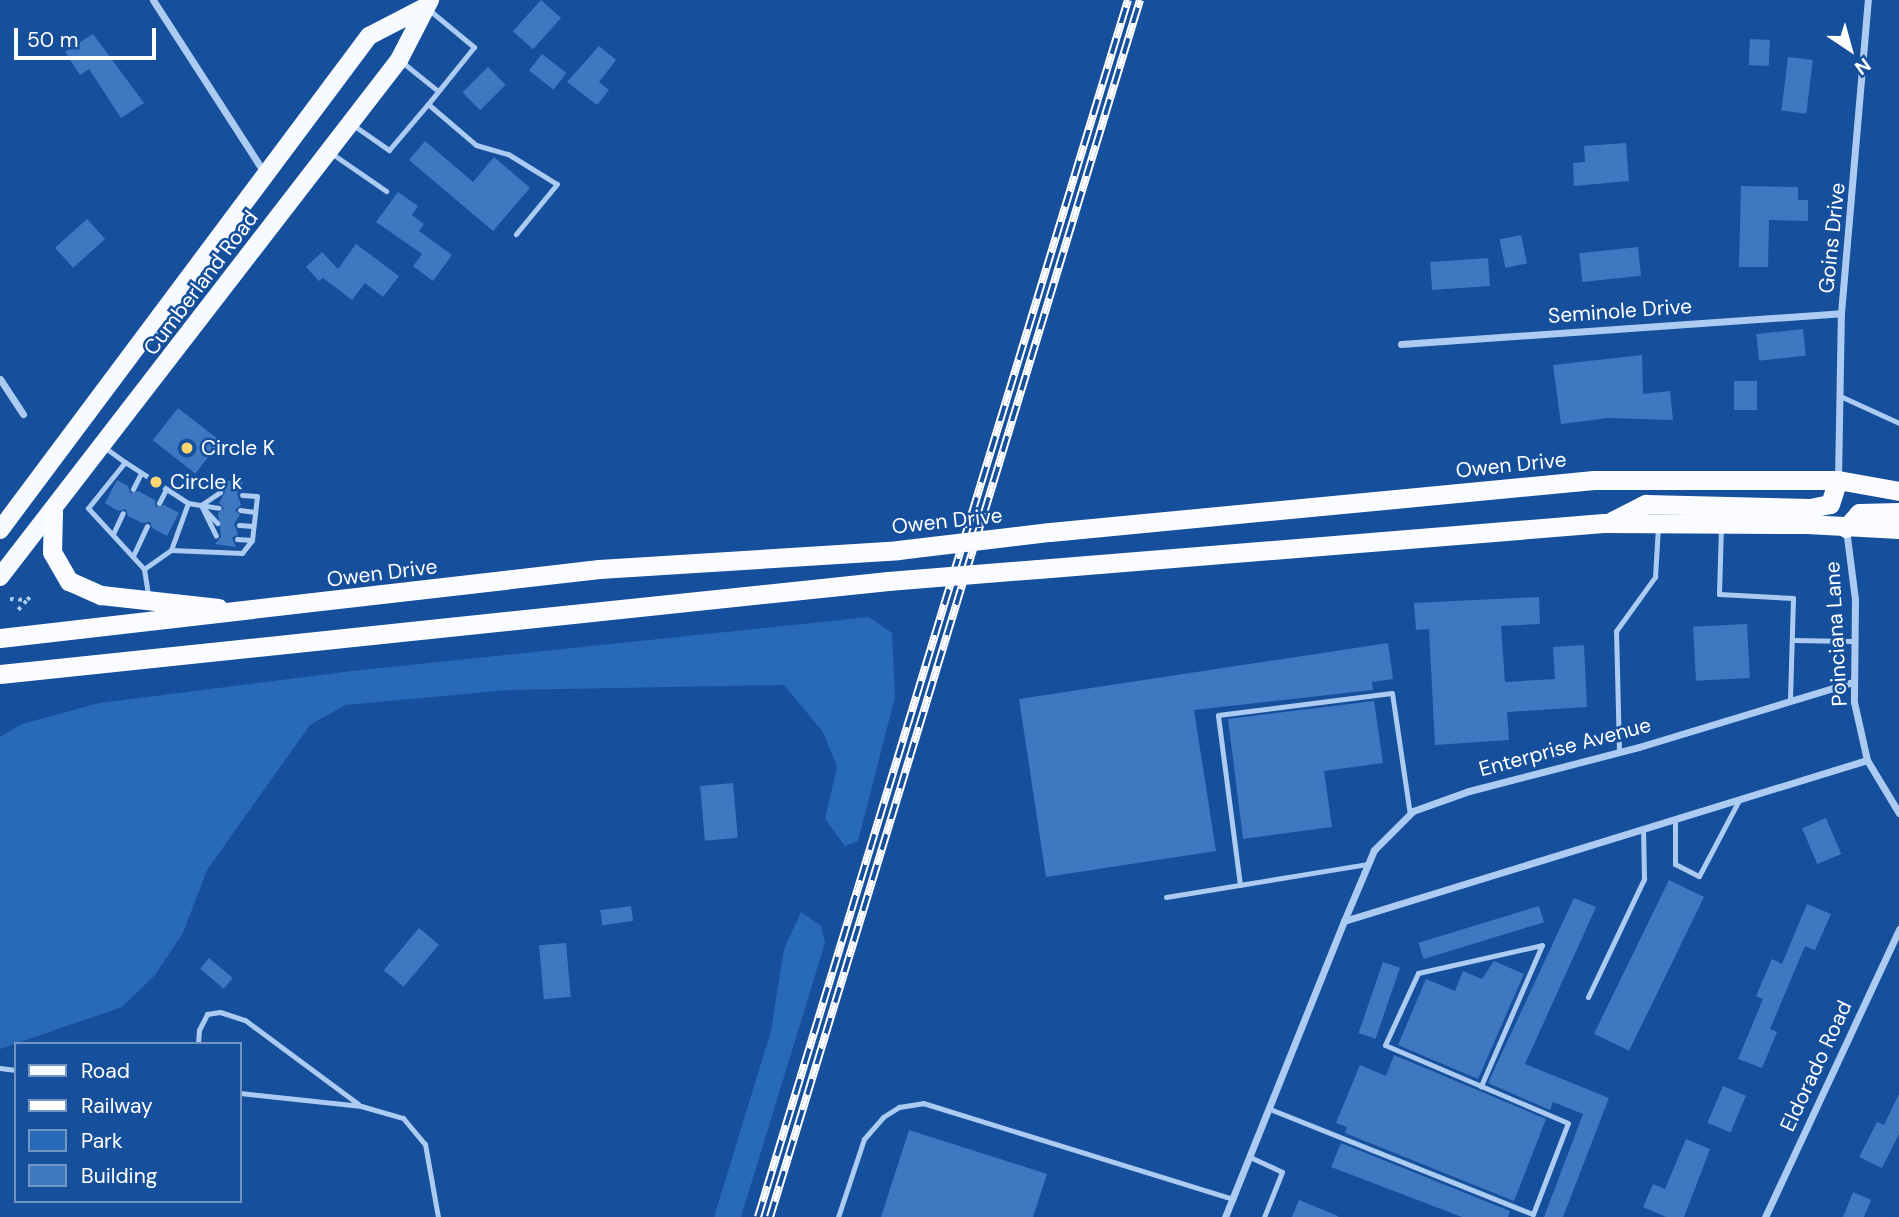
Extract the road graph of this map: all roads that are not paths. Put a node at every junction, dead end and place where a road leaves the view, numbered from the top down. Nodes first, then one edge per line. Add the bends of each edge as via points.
1 (153, 0) edge
2 (1868, 0) edge
3 (427, 3) edge
4 (399, 60) junction
5 (438, 91) junction
6 (428, 104) junction
7 (350, 123) junction
8 (329, 152) junction
9 (265, 175) junction
10 (386, 191) dead end
11 (516, 234) dead end
12 (1841, 313) junction
13 (1401, 344) dead end
14 (0, 379) edge
15 (1840, 396) junction
16 (23, 414) dead end
17 (1899, 422) edge
18 (104, 447) junction
19 (125, 462) junction
20 (141, 473) junction
21 (1838, 480) junction
22 (1898, 488) edge
23 (134, 489) dead end
24 (166, 489) junction
25 (220, 492) dead end
26 (242, 495) dead end
27 (159, 503) dead end
28 (188, 503) junction
29 (201, 505) junction
30 (219, 508) dead end
31 (240, 510) dead end
32 (53, 512) junction
33 (255, 512) junction
34 (1899, 512) edge
35 (123, 513) dead end
36 (217, 523) dead end
37 (1608, 523) junction
38 (1658, 523) junction
39 (1721, 523) junction
40 (239, 525) dead end
41 (147, 526) dead end
42 (253, 526) junction
43 (1846, 528) junction
44 (0, 530) edge
45 (1899, 530) edge
46 (113, 534) junction
47 (216, 536) dead end
48 (237, 539) dead end
49 (252, 540) junction
50 (172, 550) junction
51 (133, 556) junction
52 (144, 569) junction
53 (0, 578) edge
54 (149, 598) junction
55 (247, 612) junction
56 (0, 638) edge
57 (1792, 639) junction
58 (1852, 641) junction
59 (0, 674) edge
60 (1853, 682) junction
61 (1790, 701) junction
62 (1619, 752) junction
63 (1867, 760) junction
64 (1739, 800) junction
65 (1899, 813) edge
66 (1410, 815) junction
67 (1675, 819) junction
68 (1643, 829) junction
69 (1368, 864) junction
70 (1240, 885) junction
71 (1166, 897) dead end
72 (1344, 921) junction
73 (1899, 929) edge
74 (1588, 997) dead end
75 (198, 1042) edge
76 (1481, 1086) junction
77 (242, 1093) edge
78 (361, 1105) junction
79 (1270, 1108) junction
80 (1250, 1157) junction
81 (1233, 1199) junction
82 (438, 1217) edge
83 (838, 1217) edge
84 (1225, 1217) edge
85 (1264, 1217) edge
86 (1765, 1217) edge

1 - 9 street
2 - 12 street, Goins Drive
3 - 4 main road, Cumberland Road
3 - 5 lane via 474,47
3 - 9 main road, Cumberland Road via 369,36
4 - 5 lane
4 - 7 main road, Cumberland Road
5 - 6 lane
6 - 7 lane via 389,150
6 - 11 lane via 476,145 508,154 557,184
7 - 8 main road, Cumberland Road
8 - 10 lane
8 - 18 main road, Cumberland Road
9 - 44 main road, Cumberland Road
12 - 13 street, Seminole Drive
12 - 15 street, Goins Drive
14 - 16 street
15 - 17 lane
15 - 21 street, Goins Drive
18 - 19 lane
18 - 32 main road, Cumberland Road
19 - 20 lane
19 - 46 lane via 89,508
20 - 23 lane
20 - 24 lane
21 - 22 highway, Owen Drive
21 - 37 highway via 1830,504 1810,508 1646,503
21 - 55 highway, Owen Drive, bridge via 1594,480 898,550 599,569
24 - 27 lane
24 - 28 lane
25 - 29 lane
26 - 33 lane via 257,496
28 - 29 lane
28 - 50 lane
29 - 30 lane
29 - 36 lane
29 - 47 lane
31 - 33 lane
32 - 53 main road, Cumberland Road
32 - 54 highway via 52,552 69,581 101,595
33 - 42 lane
34 - 43 highway via 1859,513
35 - 46 lane
37 - 38 highway
37 - 59 highway, bridge via 888,582
38 - 39 highway
38 - 62 lane via 1654,577 1616,631
39 - 43 highway
39 - 57 lane via 1719,594 1793,598
40 - 42 lane
41 - 51 lane
42 - 49 lane
43 - 45 highway
43 - 58 street, Poinciana Lane via 1855,599
46 - 51 lane
48 - 49 lane
49 - 50 lane via 242,553
50 - 52 lane
51 - 52 lane
52 - 54 lane
54 - 55 highway
55 - 56 highway, Owen Drive
57 - 58 lane
57 - 61 lane
58 - 60 street, Poinciana Lane
60 - 61 street, Enterprise Avenue
60 - 63 street, Poinciana Lane
61 - 62 street, Enterprise Avenue
62 - 66 street, Enterprise Avenue via 1469,791
63 - 64 street
63 - 65 street, Poinciana Lane
64 - 67 street
64 - 67 lane via 1699,876 1675,864
66 - 69 street, Enterprise Avenue via 1374,850
66 - 70 lane via 1392,693 1218,715
67 - 68 street
68 - 72 street
68 - 74 lane via 1644,879
69 - 70 lane
69 - 72 street, Enterprise Avenue
70 - 71 lane
72 - 79 street, Enterprise Avenue
73 - 86 street, Eldorado Road
75 - 78 lane via 207,1014 220,1012 245,1020
76 - 76 lane via 1514,1009 1542,945 1418,973 1385,1045
76 - 79 lane via 1568,1123 1533,1214
77 - 78 lane
78 - 82 lane via 403,1118 425,1144
79 - 80 street, Enterprise Avenue
80 - 81 street, Enterprise Avenue
80 - 85 lane via 1282,1172
81 - 83 lane via 923,1103 900,1107 883,1117 864,1139
81 - 84 street, Enterprise Avenue

